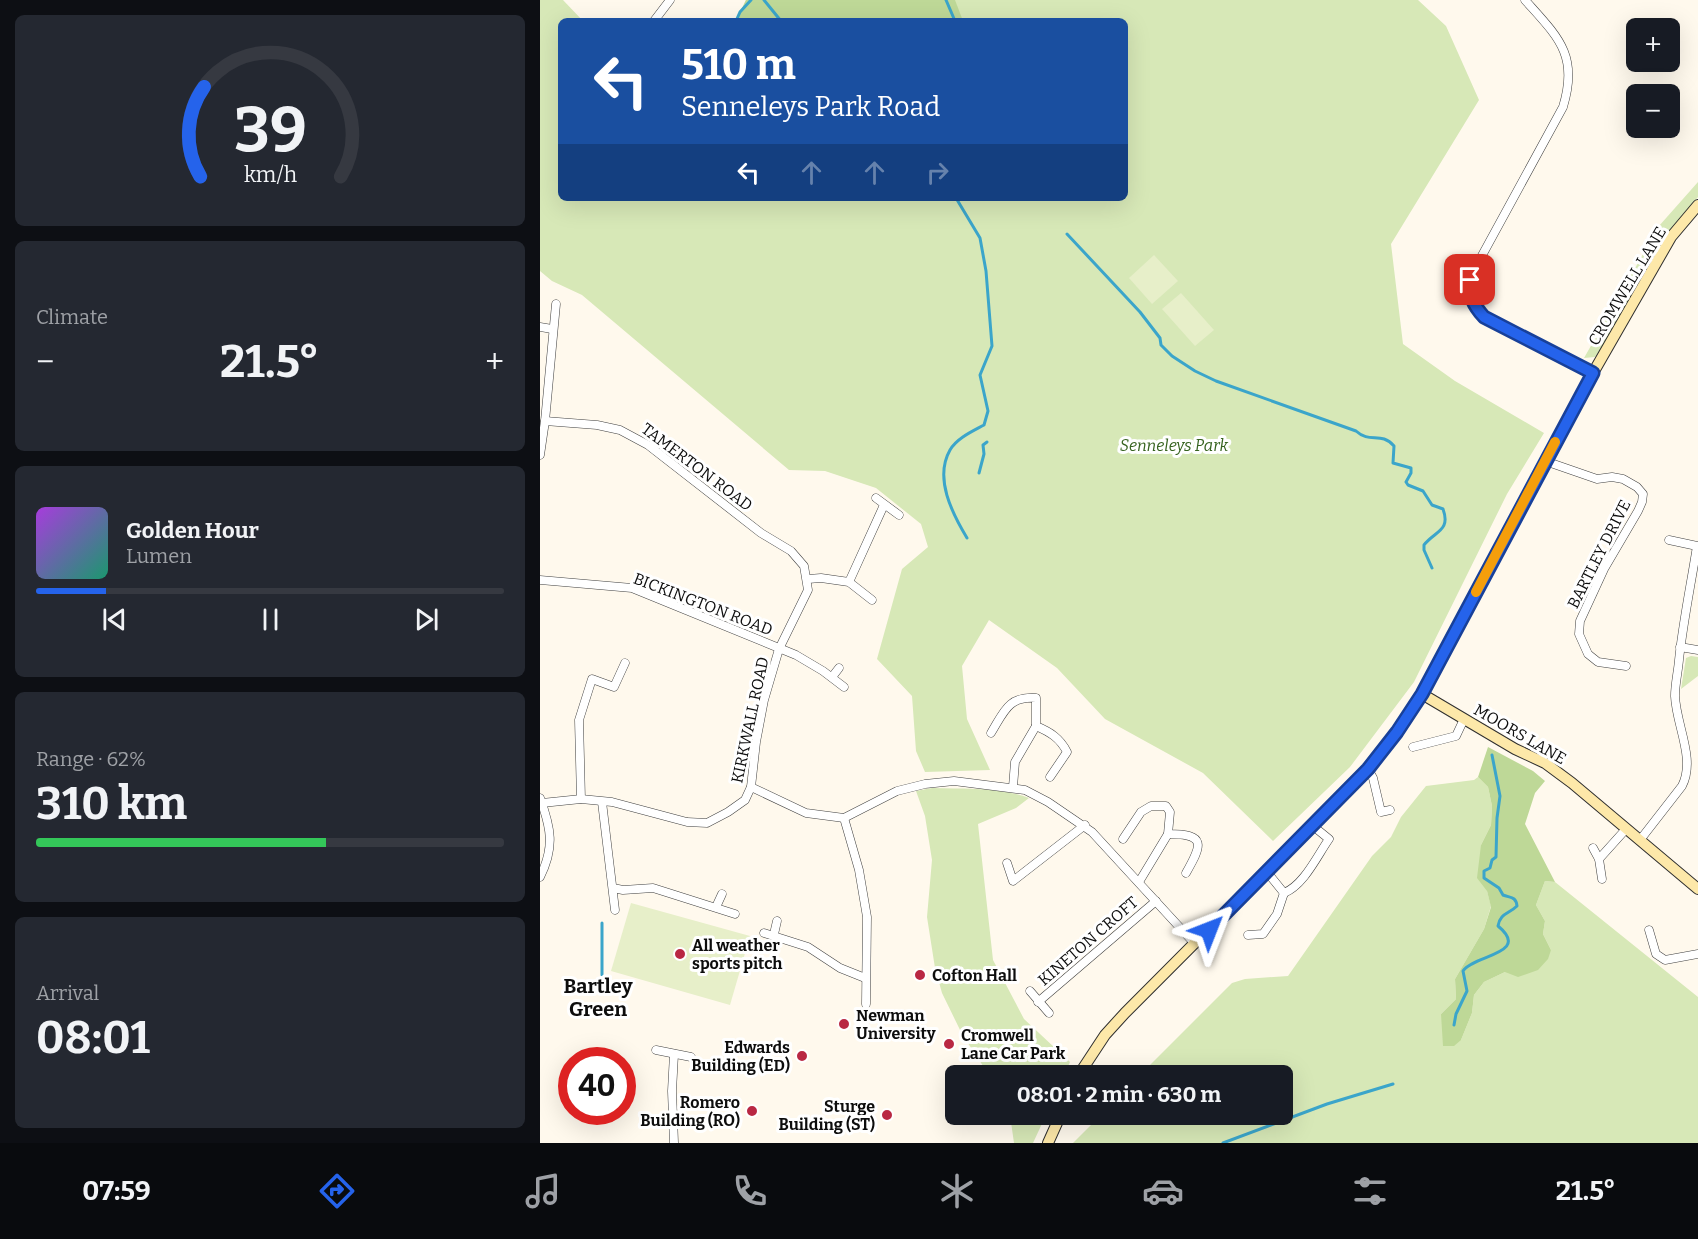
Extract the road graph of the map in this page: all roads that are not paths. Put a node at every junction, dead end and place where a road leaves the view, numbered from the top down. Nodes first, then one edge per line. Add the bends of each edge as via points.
1 (670, 0) edge
2 (1525, 0) edge
3 (656, 18) edge
4 (1698, 205) edge
5 (556, 304) dead end
6 (540, 327) edge
7 (552, 329) junction
8 (1593, 373) junction
9 (545, 421) junction
10 (540, 455) edge
11 (1545, 462) junction
12 (876, 498) dead end
13 (884, 505) junction
14 (899, 515) dead end
15 (1669, 540) dead end
16 (808, 579) junction
17 (540, 580) edge
18 (849, 582) junction
19 (872, 600) dead end
20 (1680, 647) junction
21 (779, 649) junction
22 (1698, 650) edge
23 (626, 663) dead end
24 (1626, 666) dead end
25 (839, 668) dead end
26 (832, 676) junction
27 (844, 687) dead end
28 (1422, 694) junction
29 (1464, 719) junction
30 (1036, 726) junction
31 (991, 733) dead end
32 (1413, 747) dead end
33 (1368, 769) junction
34 (1050, 777) dead end
35 (751, 787) junction
36 (1013, 788) junction
37 (581, 799) junction
38 (541, 801) edge
39 (602, 802) junction
40 (1390, 810) dead end
41 (844, 818) junction
42 (1085, 825) junction
43 (1313, 826) junction
44 (1626, 829) junction
45 (1168, 834) junction
46 (1123, 839) dead end
47 (1640, 840) junction
48 (1593, 848) dead end
49 (1599, 859) junction
50 (1007, 863) dead end
51 (1267, 872) junction
52 (1186, 873) dead end
53 (540, 877) edge
54 (1602, 879) dead end
55 (1139, 882) junction
56 (613, 888) junction
57 (1698, 889) edge
58 (1284, 893) junction
59 (722, 894) dead end
60 (1156, 901) junction
61 (716, 907) junction
62 (615, 910) dead end
63 (735, 914) dead end
64 (777, 921) dead end
65 (1648, 930) dead end
66 (764, 933) dead end
67 (774, 934) junction
68 (1248, 935) dead end
69 (1195, 944) junction
70 (1698, 954) edge
71 (865, 978) junction
72 (1030, 991) dead end
73 (1038, 1002) junction
74 (866, 1004) dead end
75 (1049, 1013) dead end
76 (656, 1050) dead end
77 (674, 1054) junction
78 (691, 1057) dead end
79 (1085, 1065) edge
80 (1056, 1125) edge
81 (1054, 1129) junction
82 (674, 1143) edge
83 (1048, 1143) edge
84 (1057, 1143) edge

1 - 3 street
2 - 8 street via 1565,52 1568,91 1563,107 1473,272 1469,287 1474,305 1484,317
4 - 8 street, CROMWELL LANE via 1671,237
5 - 7 street
6 - 7 street
7 - 9 street
8 - 11 street, CROMWELL LANE
9 - 10 street
9 - 16 street, TAMERTON ROAD via 597,425 637,438 791,551 804,566
11 - 24 street, BARTLEY DRIVE via 1597,479 1623,479 1643,494 1638,511 1604,568 1580,621 1579,634 1588,654 1598,662
11 - 28 street, CROMWELL LANE
12 - 13 street
13 - 14 street
13 - 18 street
15 - 20 street via 1697,546
16 - 18 street
16 - 21 street, BICKINGTON ROAD via 808,590
17 - 21 street, BICKINGTON ROAD via 632,588
18 - 19 street
20 - 22 street
20 - 47 street via 1676,712 1687,758 1687,777
21 - 26 street
21 - 35 street, KIRKWALL ROAD via 764,700
23 - 37 street via 614,687 592,679 579,720
25 - 26 street
26 - 27 street
28 - 29 street, MOORS LANE
28 - 33 street, CROMWELL LANE
29 - 32 street via 1456,736
29 - 44 street, MOORS LANE via 1545,763
30 - 31 street via 1036,698 1026,697 1006,708
30 - 34 street via 1061,741 1067,752
30 - 36 street via 1015,762
33 - 40 street via 1381,812
33 - 43 street, CROMWELL LANE
35 - 39 street, KIRKWALL ROAD via 745,800 707,823
35 - 41 street via 806,813
36 - 41 street via 954,781 925,784 897,791
36 - 42 street via 1033,794
37 - 38 street, KIRKWALL ROAD
37 - 39 street, KIRKWALL ROAD
38 - 53 street via 550,832 549,854
39 - 56 street
41 - 71 street via 867,917
42 - 50 street via 1013,881
42 - 55 street
43 - 51 street, CROMWELL LANE
43 - 58 street via 1329,839 1302,877
44 - 47 street, MOORS LANE
44 - 49 street
45 - 46 street via 1170,812 1166,806 1151,806 1141,812
45 - 52 street via 1186,834 1198,845
45 - 55 street
47 - 57 street, MOORS LANE
48 - 49 street
49 - 54 street
51 - 58 street
51 - 69 street, CROMWELL LANE
55 - 60 street
56 - 61 street via 653,888
56 - 62 street
58 - 68 street via 1277,914 1263,934
59 - 61 street
60 - 69 street
60 - 73 street, KINETON CROFT
61 - 63 street
64 - 67 street
65 - 70 street via 1656,954 1665,960
66 - 67 street
67 - 71 street via 808,947 840,968
69 - 79 street, CROMWELL LANE via 1105,1035
71 - 74 street
72 - 73 street, KINETON CROFT
73 - 75 street, KINETON CROFT
76 - 77 street
77 - 78 street
77 - 82 street
80 - 81 street
81 - 83 street
81 - 84 street

